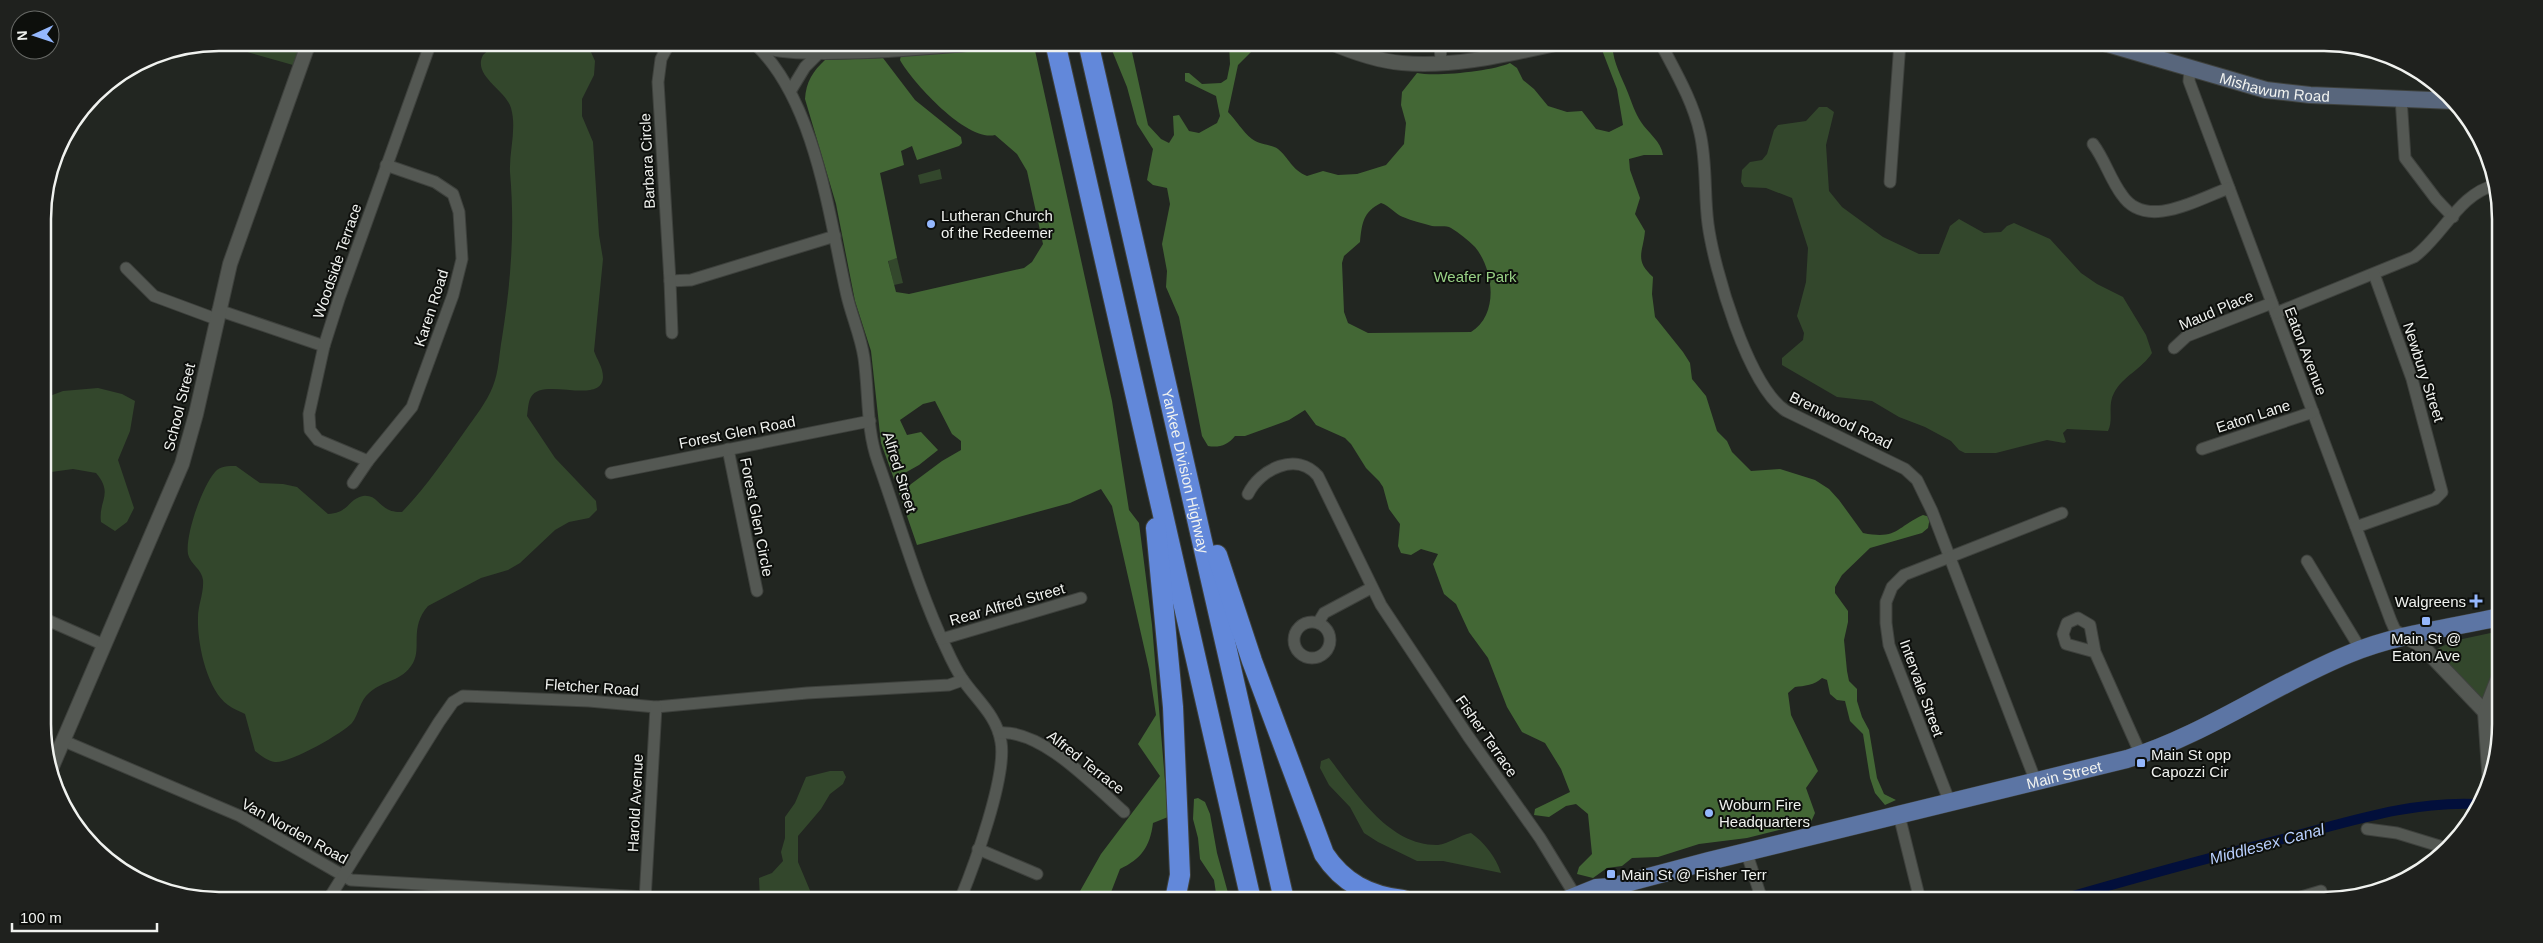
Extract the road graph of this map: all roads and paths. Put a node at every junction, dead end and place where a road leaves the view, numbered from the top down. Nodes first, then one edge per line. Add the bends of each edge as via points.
1 (306, 51) edge
2 (428, 51) edge
3 (665, 51) edge
4 (760, 51) edge
5 (798, 51) edge
6 (827, 51) edge
7 (1057, 51) edge
8 (1089, 51) edge
9 (1353, 51) edge
10 (1440, 51) edge
11 (1512, 51) edge
12 (1664, 51) edge
13 (1899, 51) edge
14 (2130, 51) edge
15 (2159, 51) edge
16 (820, 52) junction
17 (2156, 59) junction
18 (1441, 63) junction
19 (2190, 69) junction
20 (790, 90) junction
21 (2401, 98) junction
22 (2441, 100) edge
23 (2093, 144) dead end
24 (386, 165) junction
25 (1890, 182) dead end
26 (2229, 188) junction
27 (2488, 188) edge
28 (2452, 217) junction
29 (835, 236) junction
30 (126, 268) dead end
31 (2374, 274) junction
32 (670, 281) junction
33 (2274, 308) junction
34 (217, 315) junction
35 (672, 332) dead end
36 (324, 346) junction
37 (2174, 348) dead end
38 (2313, 412) junction
39 (870, 421) junction
40 (1175, 424) junction
41 (1146, 439) junction
42 (728, 449) junction
43 (2202, 449) dead end
44 (368, 461) junction
45 (611, 473) dead end
46 (353, 483) dead end
47 (1248, 494) dead end
48 (2062, 513) dead end
49 (2356, 527) junction
50 (1950, 559) junction
51 (2307, 561) dead end
52 (1371, 588) junction
53 (757, 591) dead end
54 (1081, 598) dead end
55 (2492, 619) edge
56 (51, 623) edge
57 (1318, 623) dead end
58 (2406, 636) junction
59 (942, 639) junction
60 (104, 645) junction
61 (2361, 650) junction
62 (2095, 652) dead end
63 (963, 680) junction
64 (2492, 690) edge
65 (656, 707) junction
66 (2485, 712) junction
67 (999, 733) junction
68 (64, 741) junction
69 (2141, 755) junction
70 (2488, 759) edge
71 (55, 761) edge
72 (2036, 782) junction
73 (1950, 803) junction
74 (1124, 812) dead end
75 (1899, 815) junction
76 (2368, 829) dead end
77 (2439, 846) edge
78 (978, 849) junction
79 (1746, 852) junction
80 (1037, 874) dead end
81 (343, 876) junction
82 (1282, 891) edge
83 (1369, 891) edge
84 (1570, 891) edge
85 (1610, 891) edge
86 (1759, 891) edge
87 (1918, 891) edge
88 (333, 892) edge
89 (533, 892) edge
90 (645, 892) edge
91 (963, 892) edge
92 (1177, 892) edge
93 (1250, 892) edge

1 - 34 street, School Street via 236,244
2 - 24 street, Woodside Terrace
3 - 32 street, Barbara Circle via 658,82
4 - 20 street, Alfred Street via 778,70
5 - 16 street
6 - 16 street
7 - 41 highway, Yankee Division Highway
8 - 40 highway, Yankee Division Highway
9 - 18 street via 1392,61
10 - 18 street
11 - 18 street
12 - 50 street, Brentwood Road via 1699,128 1707,223 1713,253 1735,323 1763,386 1775,403 1786,411 1888,459 1911,474 1924,493
13 - 25 street
14 - 17 main road, Mishawum Road
15 - 17 street
16 - 20 street
17 - 19 main road, Mishawum Road
19 - 21 main road, Mishawum Road via 2277,92
19 - 26 street, Eaton Avenue via 2189,81
20 - 29 street, Alfred Street via 812,150
21 - 22 main road, Mishawum Road
21 - 28 street via 2405,158
23 - 26 street via 2121,195 2140,210 2167,210
24 - 36 street, Woodside Terrace
24 - 44 street, Karen Road via 435,182 453,194 460,212 462,259 456,287 412,406
26 - 33 street, Eaton Avenue
27 - 28 street via 2475,193
28 - 31 street via 2421,252
29 - 32 street via 691,280
29 - 39 street, Alfred Street via 847,298 863,352
30 - 34 street via 154,296
31 - 33 street
31 - 49 street, Newbury Street via 2412,379 2442,492 2434,499
32 - 35 street, Barbara Circle
33 - 37 street, Maud Place via 2187,336
33 - 38 street, Eaton Avenue
34 - 36 street
34 - 60 street, School Street via 185,454
36 - 44 street, Woodside Terrace via 309,414 310,430 322,442
38 - 43 street, Eaton Lane
38 - 49 street, Eaton Avenue
39 - 42 street, Forest Glen Road
39 - 59 street, Alfred Street via 878,461
40 - 82 highway, Yankee Division Highway
40 - 83 highway via 1243,634 1320,845 1331,864 1349,882
41 - 92 highway via 1173,707 1180,875
41 - 93 highway, Yankee Division Highway
42 - 45 street, Forest Glen Road
42 - 53 street, Forest Glen Circle
44 - 46 street, Karen Road
47 - 52 street, Fisher Terrace via 1260,479 1281,466 1298,463 1311,469 1324,486
48 - 50 street, Intervale Street
49 - 58 street, Eaton Avenue via 2395,630
50 - 72 street, Brentwood Road
50 - 73 street, Intervale Street via 1912,572 1896,583 1888,594 1886,614 1891,651
51 - 61 street
52 - 57 street via 1325,612
52 - 84 street, Fisher Terrace via 1540,838
54 - 59 street, Rear Alfred Street
55 - 58 main road, Main Street
56 - 60 street
58 - 61 main road, Main Street
58 - 66 street via 2422,645
59 - 63 street, Alfred Street
60 - 68 street, School Street
61 - 69 main road, Main Street
62 - 69 street
63 - 65 street, Fletcher Road via 941,686 807,693
63 - 67 street, Alfred Street via 991,716
64 - 66 street
65 - 81 street, Fletcher Road via 516,697 461,697 453,702 439,722
65 - 90 street, Harold Avenue
66 - 70 street
67 - 74 street, Alfred Terrace via 1017,734 1040,744
67 - 78 street, Alfred Street via 1001,772
68 - 71 street, School Street
68 - 81 street, Van Norden Road via 240,816
69 - 72 main road, Main Street
72 - 73 main road, Main Street
73 - 75 main road, Main Street
75 - 79 main road, Main Street
75 - 87 street
76 - 77 street via 2403,834
78 - 80 street
78 - 91 street, Alfred Street
79 - 85 main road, Main Street
79 - 86 street
81 - 88 street, Fletcher Road
81 - 89 street, Van Norden Road via 362,881

